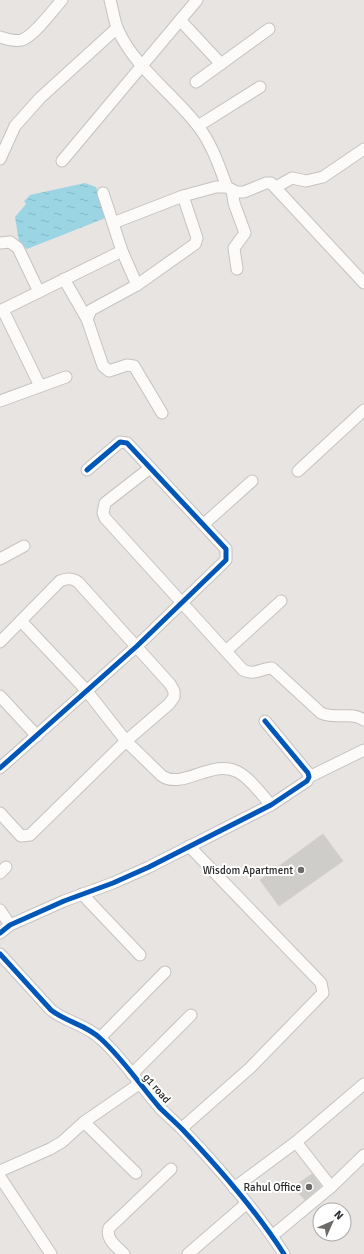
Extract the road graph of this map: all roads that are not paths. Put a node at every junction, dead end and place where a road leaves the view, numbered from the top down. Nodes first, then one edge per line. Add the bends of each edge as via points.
1 (62, 0) edge
2 (110, 0) edge
3 (197, 0) edge
4 (180, 20) junction
5 (117, 28) junction
6 (269, 29) dead end
7 (0, 37) edge
8 (221, 64) junction
9 (142, 66) junction
10 (196, 82) dead end
11 (260, 88) dead end
12 (198, 126) junction
13 (364, 149) edge
14 (0, 159) edge
15 (62, 161) dead end
16 (276, 187) junction
17 (229, 188) junction
18 (103, 193) dead end
19 (183, 196) junction
20 (113, 223) junction
21 (0, 244) edge
22 (122, 251) junction
23 (237, 269) dead end
24 (64, 279) junction
25 (364, 283) edge
26 (137, 284) junction
27 (39, 292) junction
28 (2, 310) edge
29 (87, 319) junction
30 (66, 377) dead end
31 (40, 386) junction
32 (0, 401) edge
33 (364, 410) edge
34 (162, 413) dead end
35 (150, 468) junction
36 (87, 470) dead end
37 (298, 471) dead end
38 (252, 481) dead end
39 (204, 524) junction
40 (24, 546) dead end
41 (0, 559) edge
42 (281, 601) dead end
43 (182, 603) junction
44 (21, 621) junction
45 (0, 642) edge
46 (137, 646) junction
47 (226, 651) junction
48 (86, 690) junction
49 (0, 696) edge
50 (364, 720) edge
51 (264, 721) dead end
52 (37, 736) junction
53 (126, 741) junction
54 (364, 750) edge
55 (0, 768) edge
56 (309, 777) junction
57 (271, 805) junction
58 (0, 813) edge
59 (189, 846) junction
60 (82, 894) junction
61 (0, 910) edge
62 (10, 925) junction
63 (0, 933) edge
64 (0, 954) edge
65 (140, 955) dead end
66 (165, 972) dead end
67 (191, 1015) dead end
68 (100, 1038) junction
69 (132, 1074) junction
70 (139, 1084) junction
71 (364, 1084) edge
72 (84, 1122) junction
73 (182, 1128) junction
74 (296, 1142) junction
75 (364, 1155) edge
76 (171, 1169) dead end
77 (0, 1170) edge
78 (136, 1173) dead end
79 (0, 1177) edge
80 (331, 1187) junction
81 (234, 1188) junction
82 (247, 1203) junction
83 (272, 1236) junction
84 (51, 1254) edge
85 (124, 1254) edge
86 (188, 1254) edge
87 (284, 1254) edge

1 - 7 street via 32,33 21,40 12,41
2 - 5 street
3 - 4 street
4 - 8 street
4 - 9 street
5 - 9 street
5 - 14 street via 40,98 15,126
6 - 8 street
8 - 10 street
9 - 12 street
9 - 15 street
11 - 12 street
12 - 17 street via 210,143
13 - 16 street via 323,177 306,181 292,178
16 - 17 street via 269,182 244,192 236,192
16 - 25 street
17 - 19 street via 216,187
17 - 23 street via 245,233 234,248
18 - 20 street
19 - 20 street
19 - 26 street via 197,238 195,244
20 - 22 street
21 - 27 street via 10,242 18,248
22 - 24 street
22 - 26 street
24 - 27 street
24 - 29 street
26 - 29 street via 91,310
27 - 28 street
28 - 31 street
29 - 34 street via 103,366 109,371 127,365 134,366
30 - 31 street
31 - 32 street
33 - 37 street
35 - 36 street via 120,442
35 - 39 street
35 - 43 street via 105,503 103,513
38 - 39 street
39 - 43 street via 226,550 226,560
40 - 41 street
42 - 47 street
43 - 46 street
43 - 47 street
44 - 45 street
44 - 46 street via 60,581 66,578 73,579
44 - 48 street
46 - 48 street
46 - 53 street via 170,684 174,697
47 - 50 street via 248,673 268,668 277,670 321,713 330,717 351,715
48 - 52 street
48 - 53 street
49 - 52 street
51 - 56 street
52 - 55 street
53 - 57 street via 168,780 174,781 209,770 227,768 245,776
53 - 58 street via 30,835 21,836
54 - 56 street
56 - 57 street via 307,781
57 - 59 street
59 - 60 street via 149,867
59 - 73 street via 321,983 323,993 250,1068
60 - 62 street
60 - 65 street
61 - 62 street
62 - 63 street
64 - 68 street, g1 road via 60,1018 83,1027
66 - 68 street
67 - 69 street
68 - 69 street, g1 road
69 - 70 street, g1 road
70 - 72 street
70 - 73 street, g1 road
71 - 74 street
72 - 77 street via 50,1149
72 - 78 street
73 - 81 street, g1 road
74 - 80 street
74 - 81 street
75 - 80 street
76 - 85 street via 109,1228 109,1239
79 - 84 street
80 - 83 street
81 - 82 street, g1 road
82 - 83 street, g1 road
82 - 86 street
83 - 87 street, g1 road

